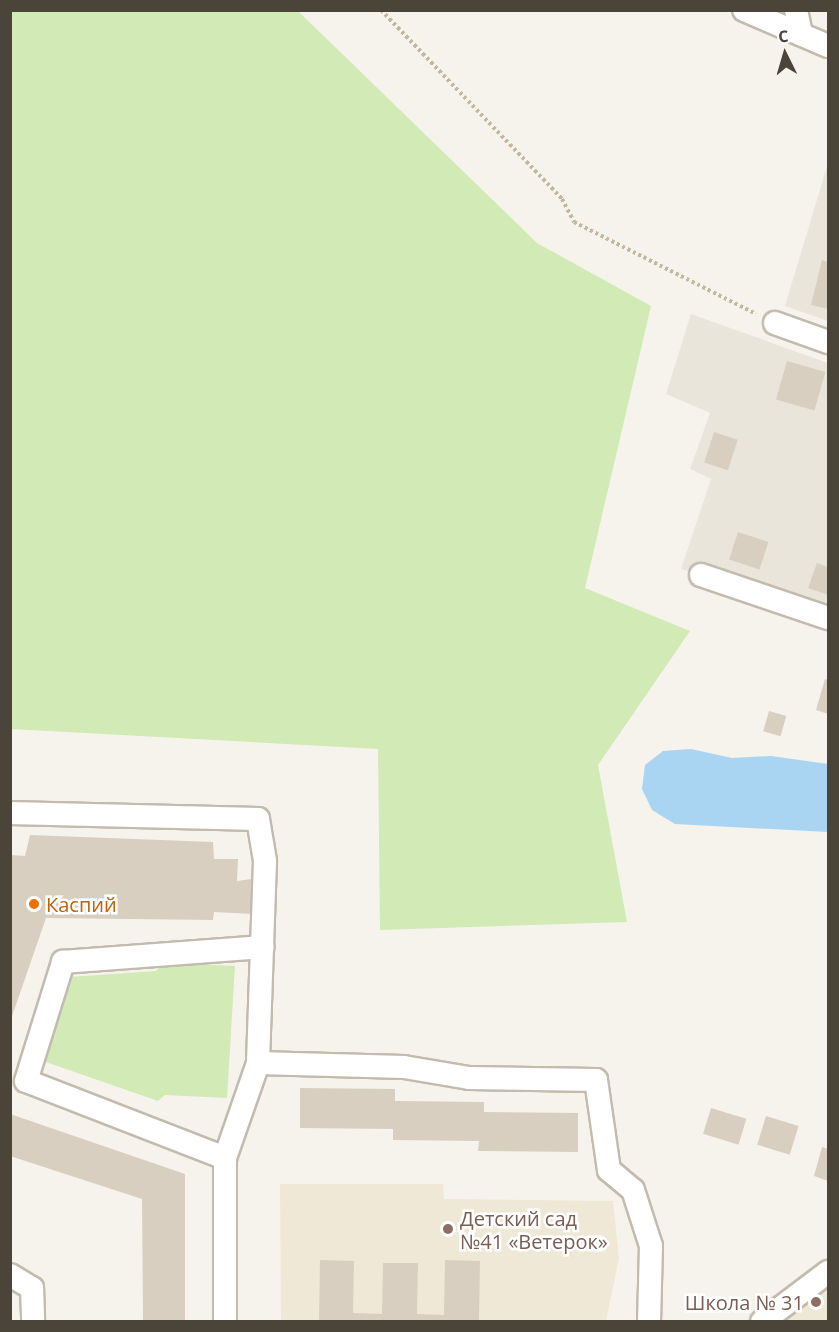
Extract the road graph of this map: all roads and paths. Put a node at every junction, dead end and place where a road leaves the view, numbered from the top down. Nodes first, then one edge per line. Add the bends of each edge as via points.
1 (381, 10) edge
2 (744, 10) edge
3 (796, 10) edge
4 (801, 34) junction
5 (828, 46) edge
6 (775, 323) joint
7 (828, 342) edge
8 (700, 575) dead end
9 (828, 618) edge
10 (10, 813) edge
11 (262, 947) junction
12 (258, 1063) junction
13 (225, 1158) junction
14 (828, 1272) edge
15 (10, 1275) edge
16 (33, 1322) edge
17 (225, 1322) edge
18 (649, 1322) edge
19 (762, 1322) edge

1 - 6 path via 562,199 574,222
2 - 4 street
3 - 4 street
4 - 5 street
6 - 7 street
8 - 9 street
10 - 11 street via 258,819 265,861
11 - 12 street
11 - 13 street via 63,962 26,1081
12 - 13 street
12 - 18 street via 404,1067 469,1078 596,1080 609,1170 633,1190 651,1246
13 - 17 street
14 - 19 street
15 - 16 street via 32,1288

